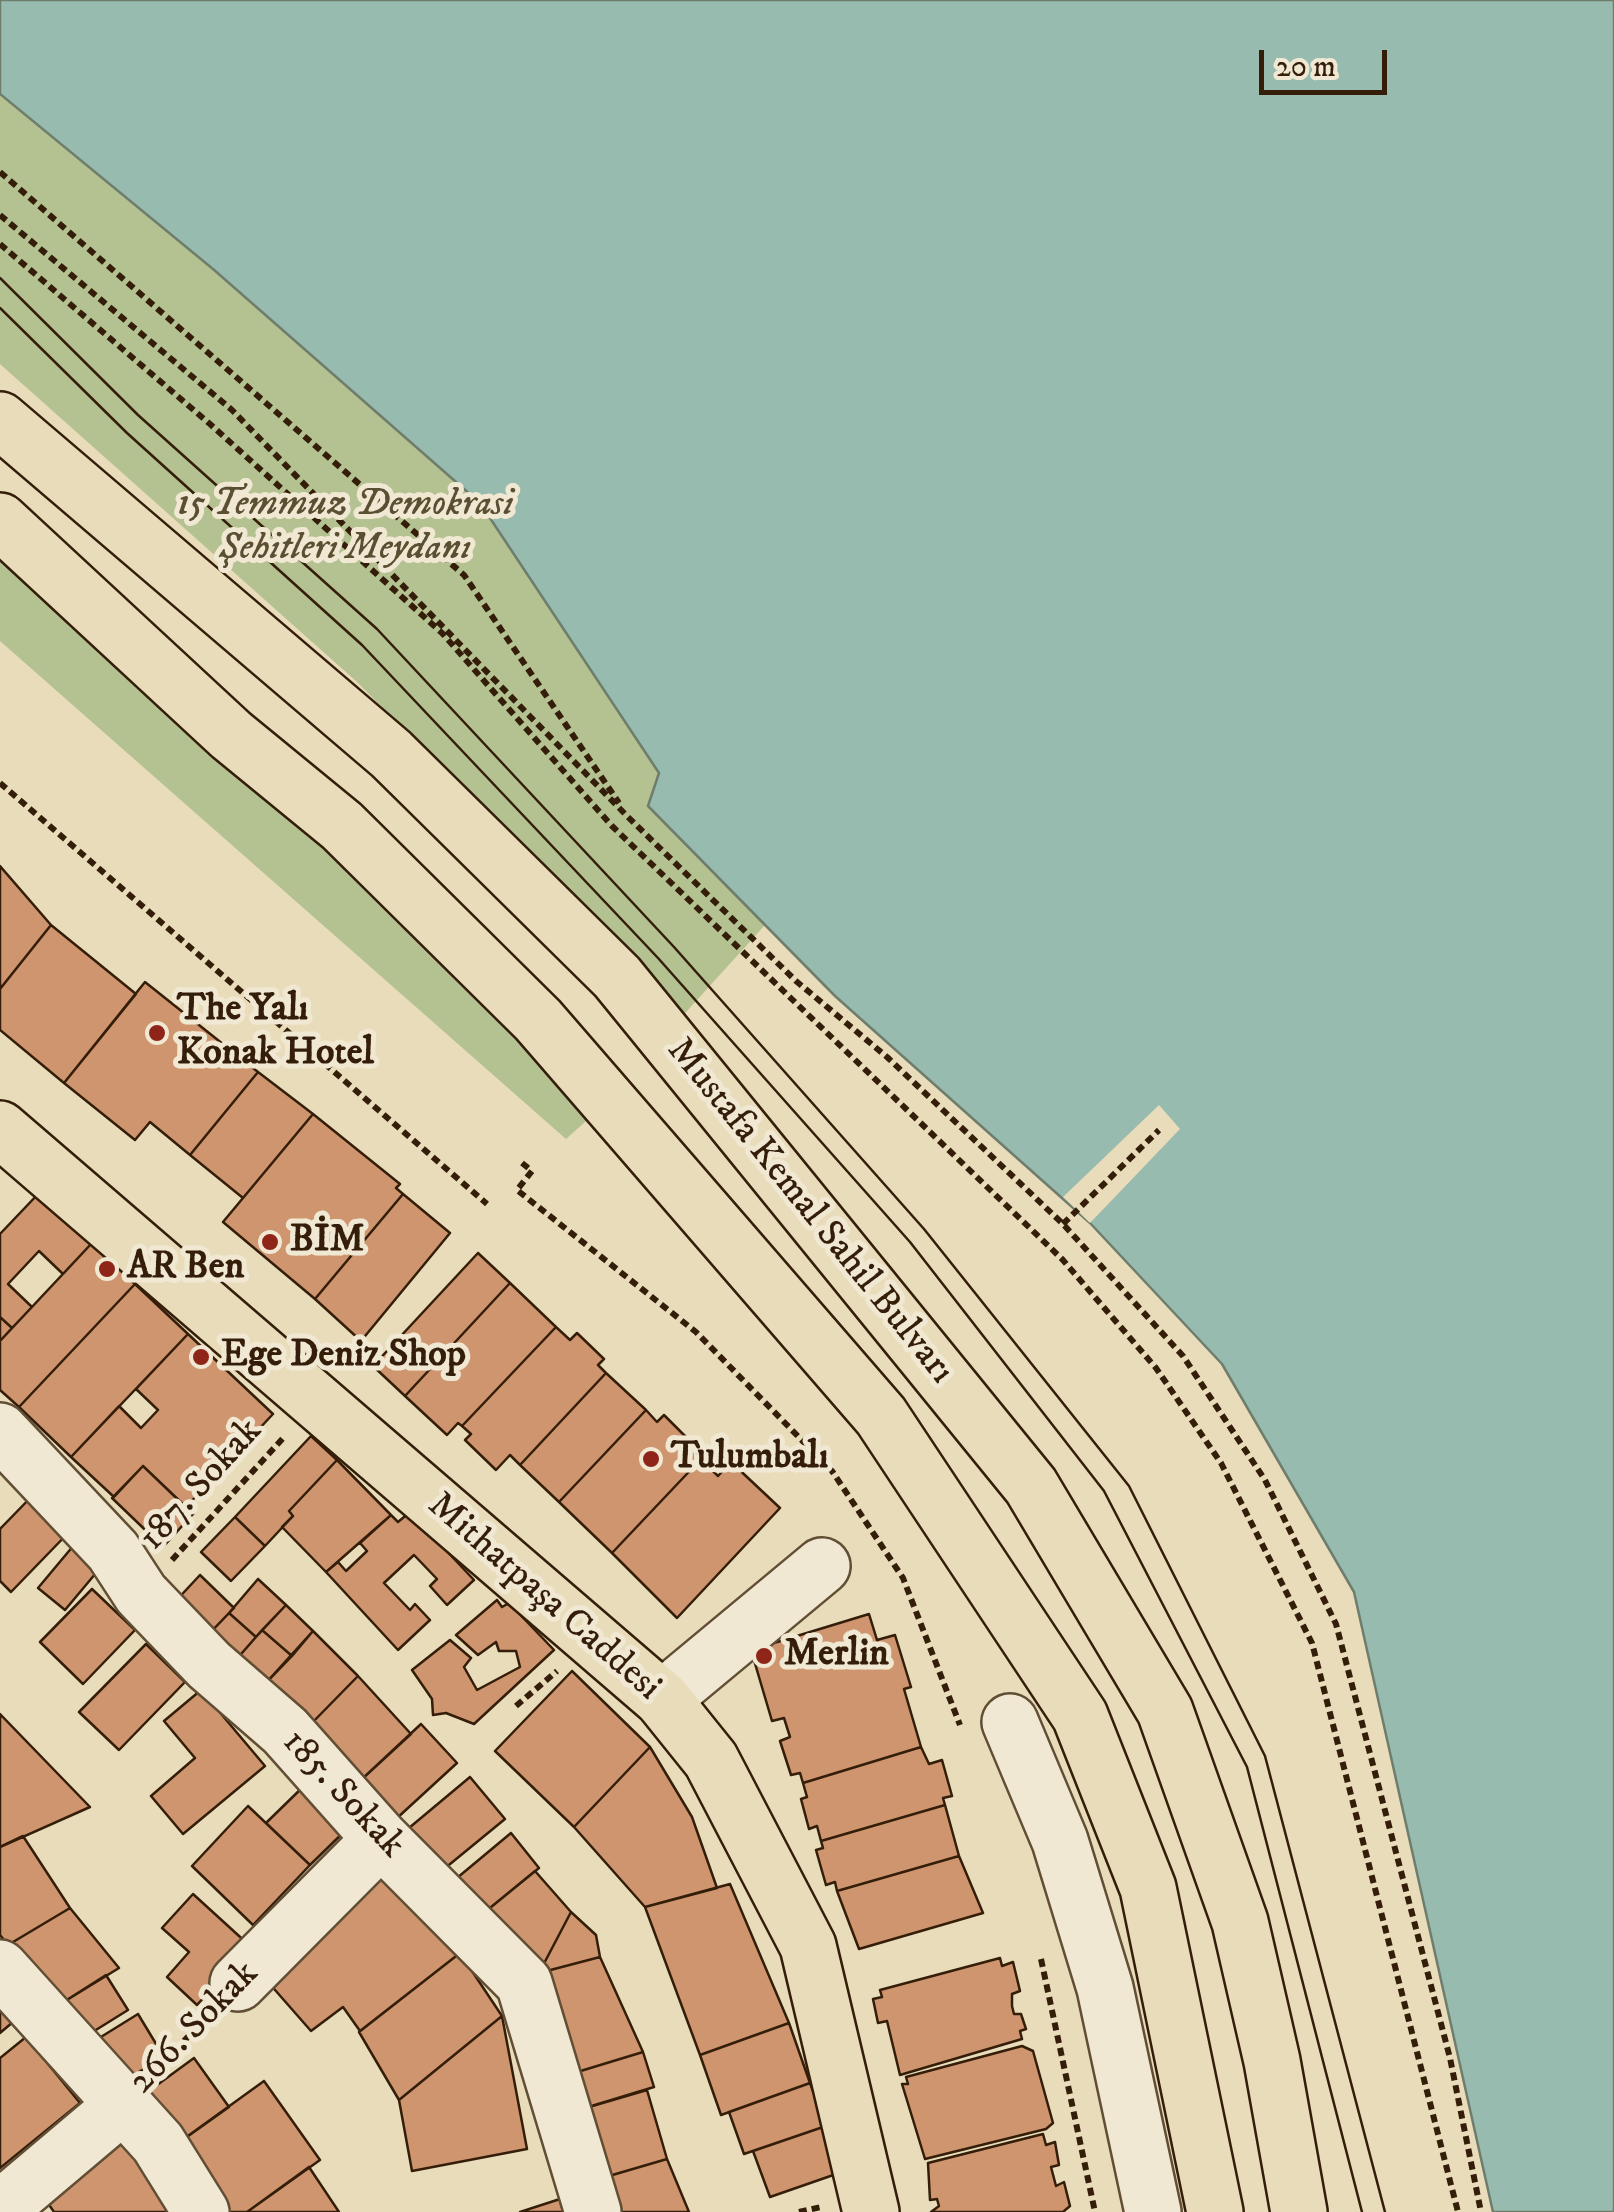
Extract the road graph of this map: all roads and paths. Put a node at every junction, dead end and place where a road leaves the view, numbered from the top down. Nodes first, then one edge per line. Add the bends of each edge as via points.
1 (0, 172) edge
2 (0, 215) edge
3 (0, 244) edge
4 (0, 420) edge
5 (0, 520) edge
6 (0, 783) edge
7 (628, 817) junction
8 (0, 1129) edge
9 (1159, 1130) dead end
10 (522, 1163) dead end
11 (487, 1204) dead end
12 (1063, 1224) junction
13 (292, 1429) dead end
14 (0, 1432) edge
15 (822, 1566) dead end
16 (141, 1594) junction
17 (565, 1664) dead end
18 (662, 1699) junction
19 (516, 1706) dead end
20 (987, 1729) joint
21 (381, 1838) junction
22 (1039, 1948) dead end
23 (0, 1968) edge
24 (238, 1983) joint
25 (123, 2105) junction
26 (0, 2209) edge
27 (201, 2212) edge
28 (592, 2212) edge
29 (871, 2212) edge
30 (1095, 2212) edge
31 (1153, 2212) edge
32 (1215, 2212) edge
33 (1299, 2212) edge
34 (1458, 2212) edge
35 (1480, 2212) edge

1 - 7 path via 464,574
2 - 7 path via 232,410
3 - 34 path via 442,633 612,826 1062,1259 1156,1368 1221,1463 1312,1643
4 - 33 main road, Mustafa Kemal Sahil Bulvarı via 391,754 617,977 1031,1486 1165,1711 1240,1922
5 - 32 main road, Mustafa Kemal Sahil Bulvarı via 231,735 342,826 524,1006 881,1416 1080,1716 1148,1888
6 - 11 path
7 - 12 path via 796,982 887,1057
8 - 18 main road, Mithatpaşa Caddesi
9 - 12 path
10 - 20 path via 532,1170 517,1190 696,1332 832,1471 903,1578
12 - 35 path via 1182,1356 1265,1480 1336,1624 1450,2058
13 - 16 path, 187. Sokak
14 - 16 street, 185. Sokak via 113,1550
15 - 18 street
16 - 21 street, 185. Sokak via 284,1731
17 - 19 path
18 - 29 main road, Mithatpaşa Caddesi via 711,1760 808,1946
20 - 31 street via 1060,1841 1106,1988
21 - 24 street, 266. Sokak
21 - 28 street, 185. Sokak via 524,1982
22 - 30 path
23 - 25 street
24 - 25 path, 266. Sokak
25 - 26 street, 266. Sokak
25 - 27 street via 158,2143

